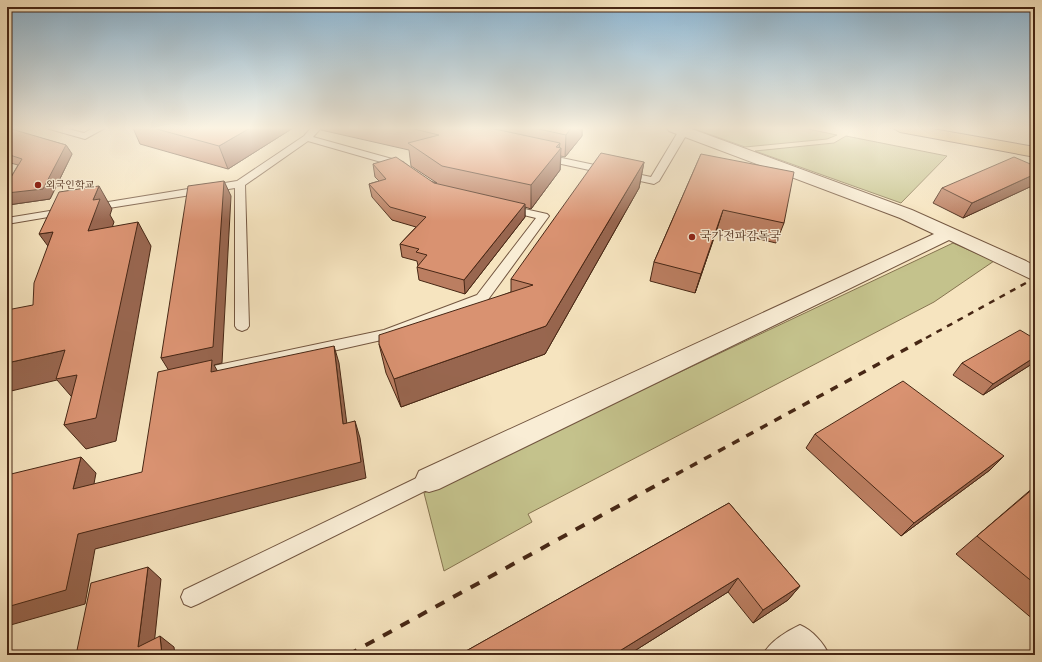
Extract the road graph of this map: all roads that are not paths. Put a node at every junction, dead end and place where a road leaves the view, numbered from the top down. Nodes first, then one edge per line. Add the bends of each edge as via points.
1 (277, 159) edge
2 (381, 159) edge
3 (551, 159) edge
4 (665, 159) edge
5 (757, 159) edge
6 (416, 176) edge
7 (240, 184) junction
8 (492, 204) edge
9 (7, 221) edge
10 (948, 234) junction
11 (1035, 275) edge
12 (242, 326) dead end
13 (188, 377) edge
14 (429, 480) joint
15 (191, 597) dead end
16 (774, 655) edge
17 (818, 655) edge

1 - 7 lane
2 - 6 lane via 399,164
3 - 4 lane via 654,181
5 - 10 street via 906,214
7 - 9 lane
7 - 12 lane
8 - 13 lane via 543,216 482,298 386,334
10 - 11 street
10 - 14 street
14 - 15 lane
16 - 17 lane via 800,636

